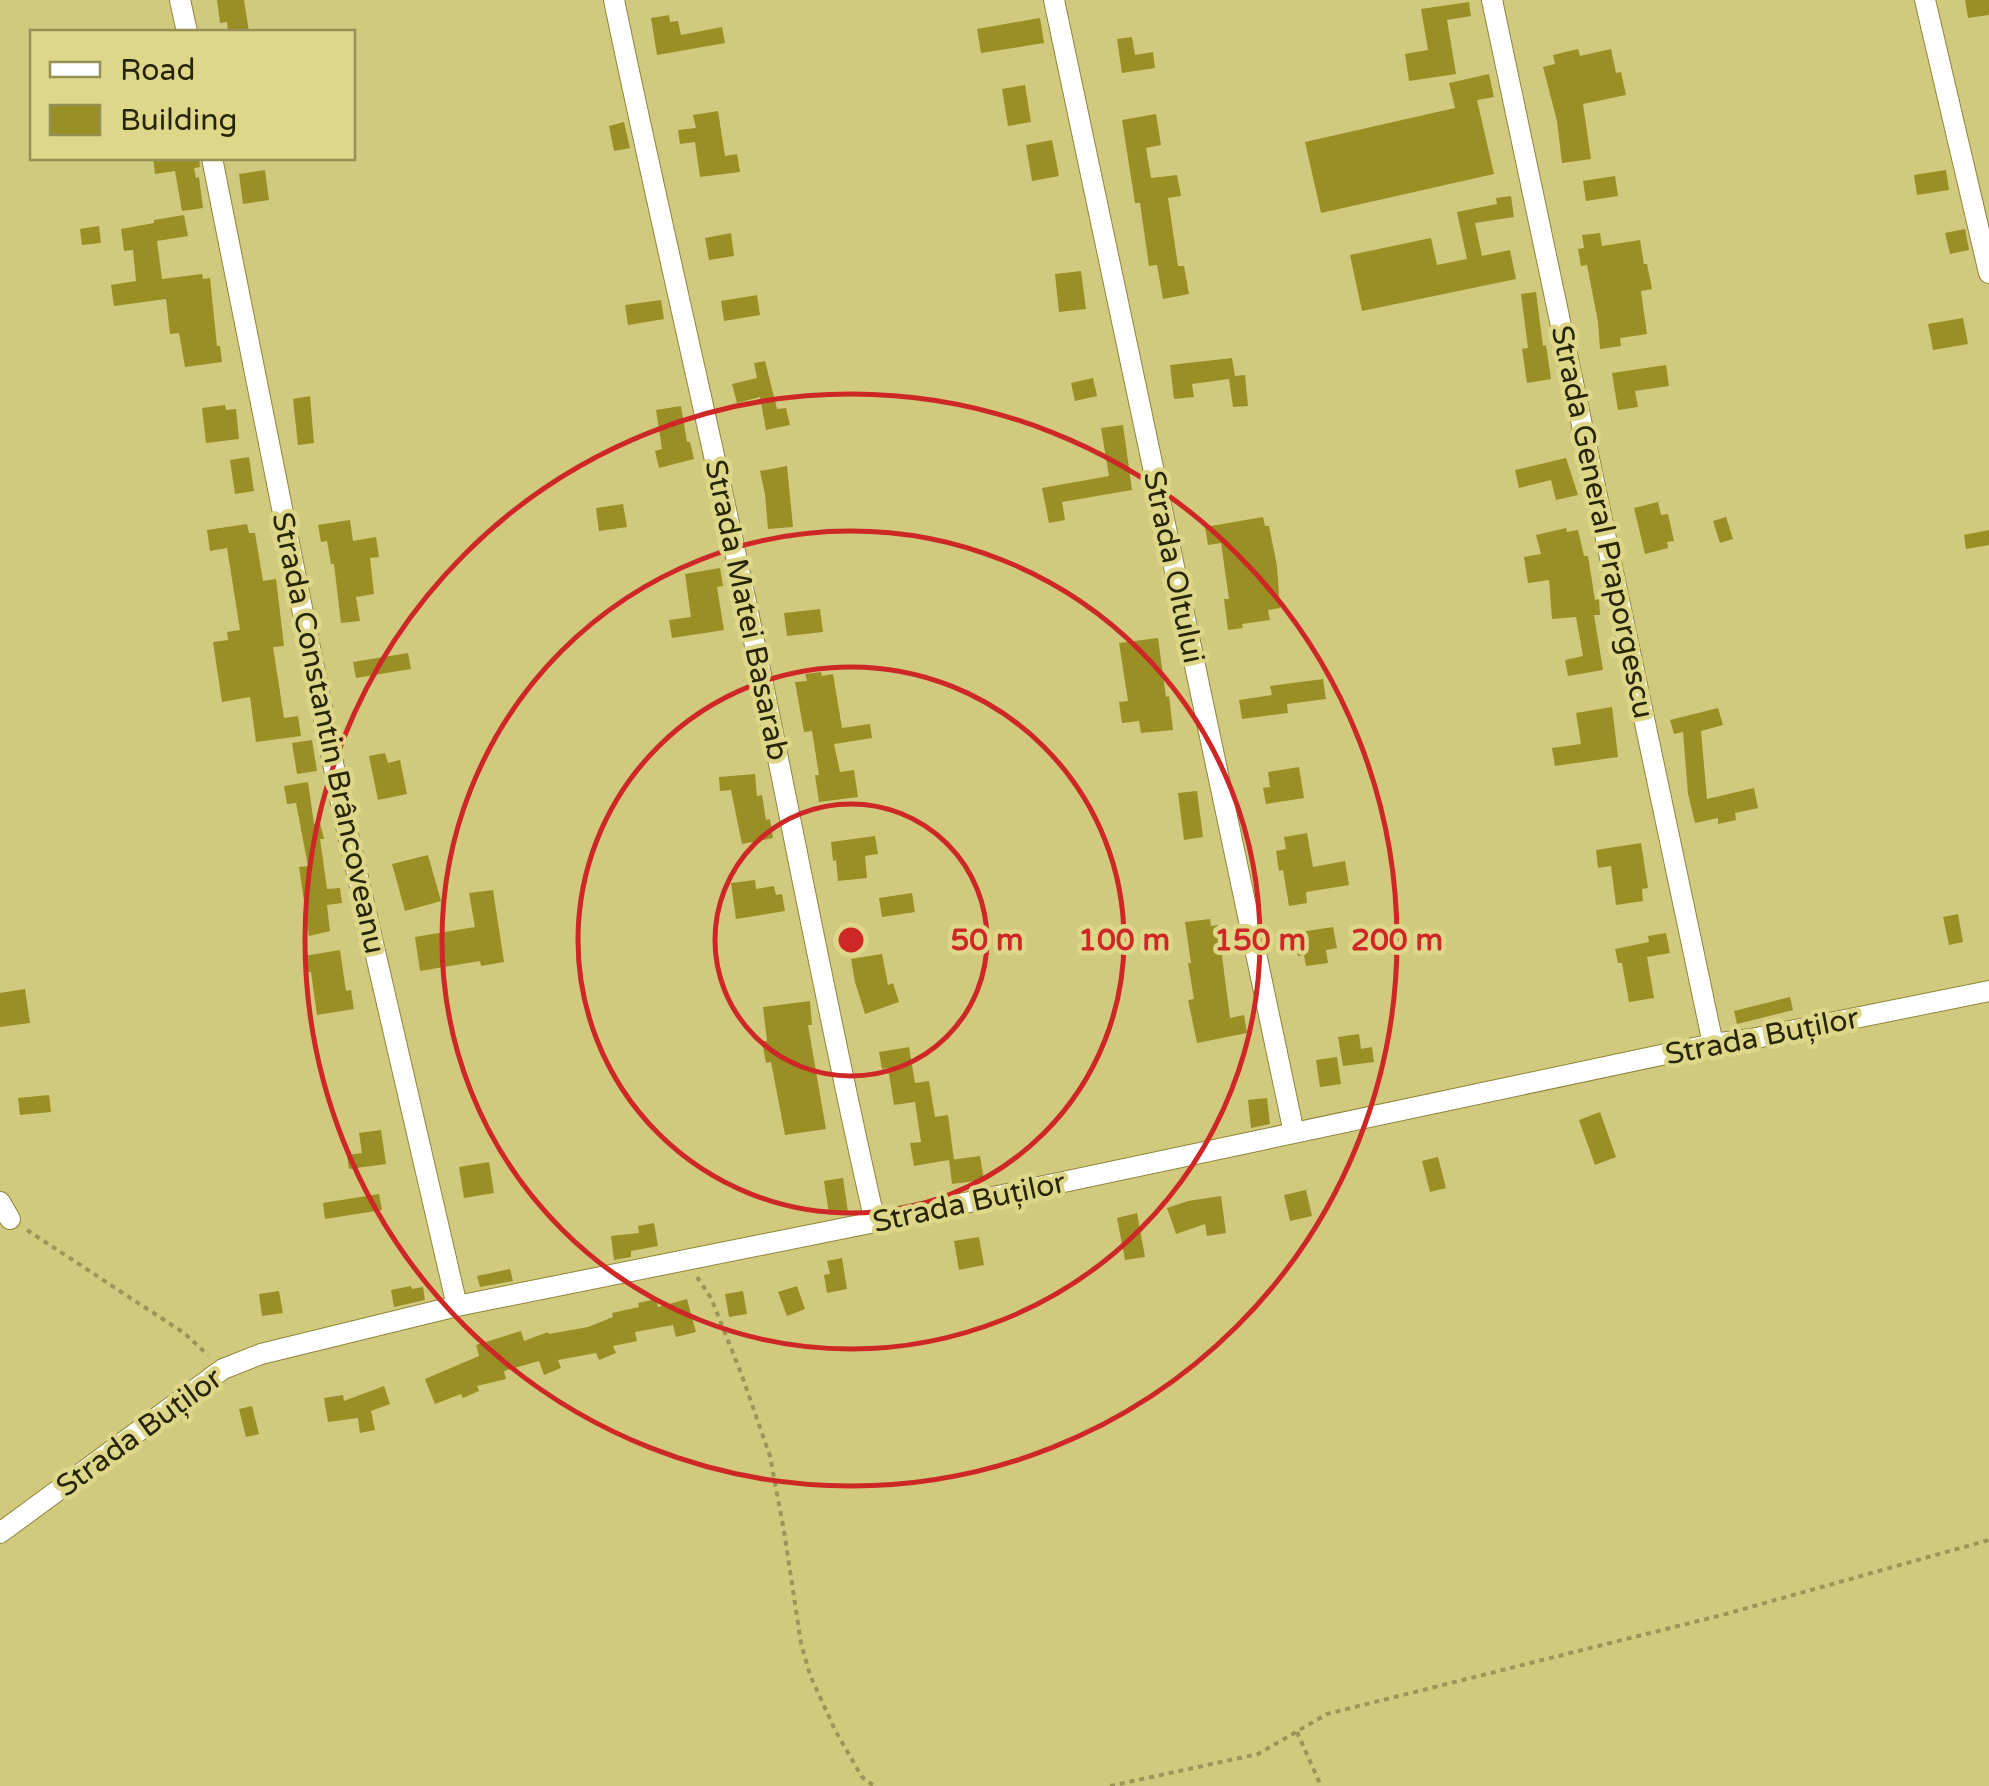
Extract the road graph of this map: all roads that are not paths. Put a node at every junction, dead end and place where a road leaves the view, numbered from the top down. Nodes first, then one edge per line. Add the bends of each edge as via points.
1 (180, 0) edge
2 (614, 0) edge
3 (1054, 0) edge
4 (1492, 0) edge
5 (1925, 0) edge
6 (187, 30) edge
7 (212, 160) edge
8 (1989, 274) edge
9 (1989, 990) edge
10 (1714, 1044) junction
11 (1294, 1133) junction
12 (874, 1222) junction
13 (457, 1306) junction
14 (0, 1532) edge

1 - 6 street
2 - 12 street, Strada Matei Basarab
3 - 11 street, Strada Oltului
4 - 10 street, Strada General Praporgescu
5 - 8 street
7 - 13 street, Strada Constantin Brâncoveanu via 343,812
9 - 10 street, Strada Buților
10 - 11 street, Strada Buților
11 - 12 street, Strada Buților
12 - 13 street, Strada Buților
13 - 14 street, Strada Buților via 223,1368

